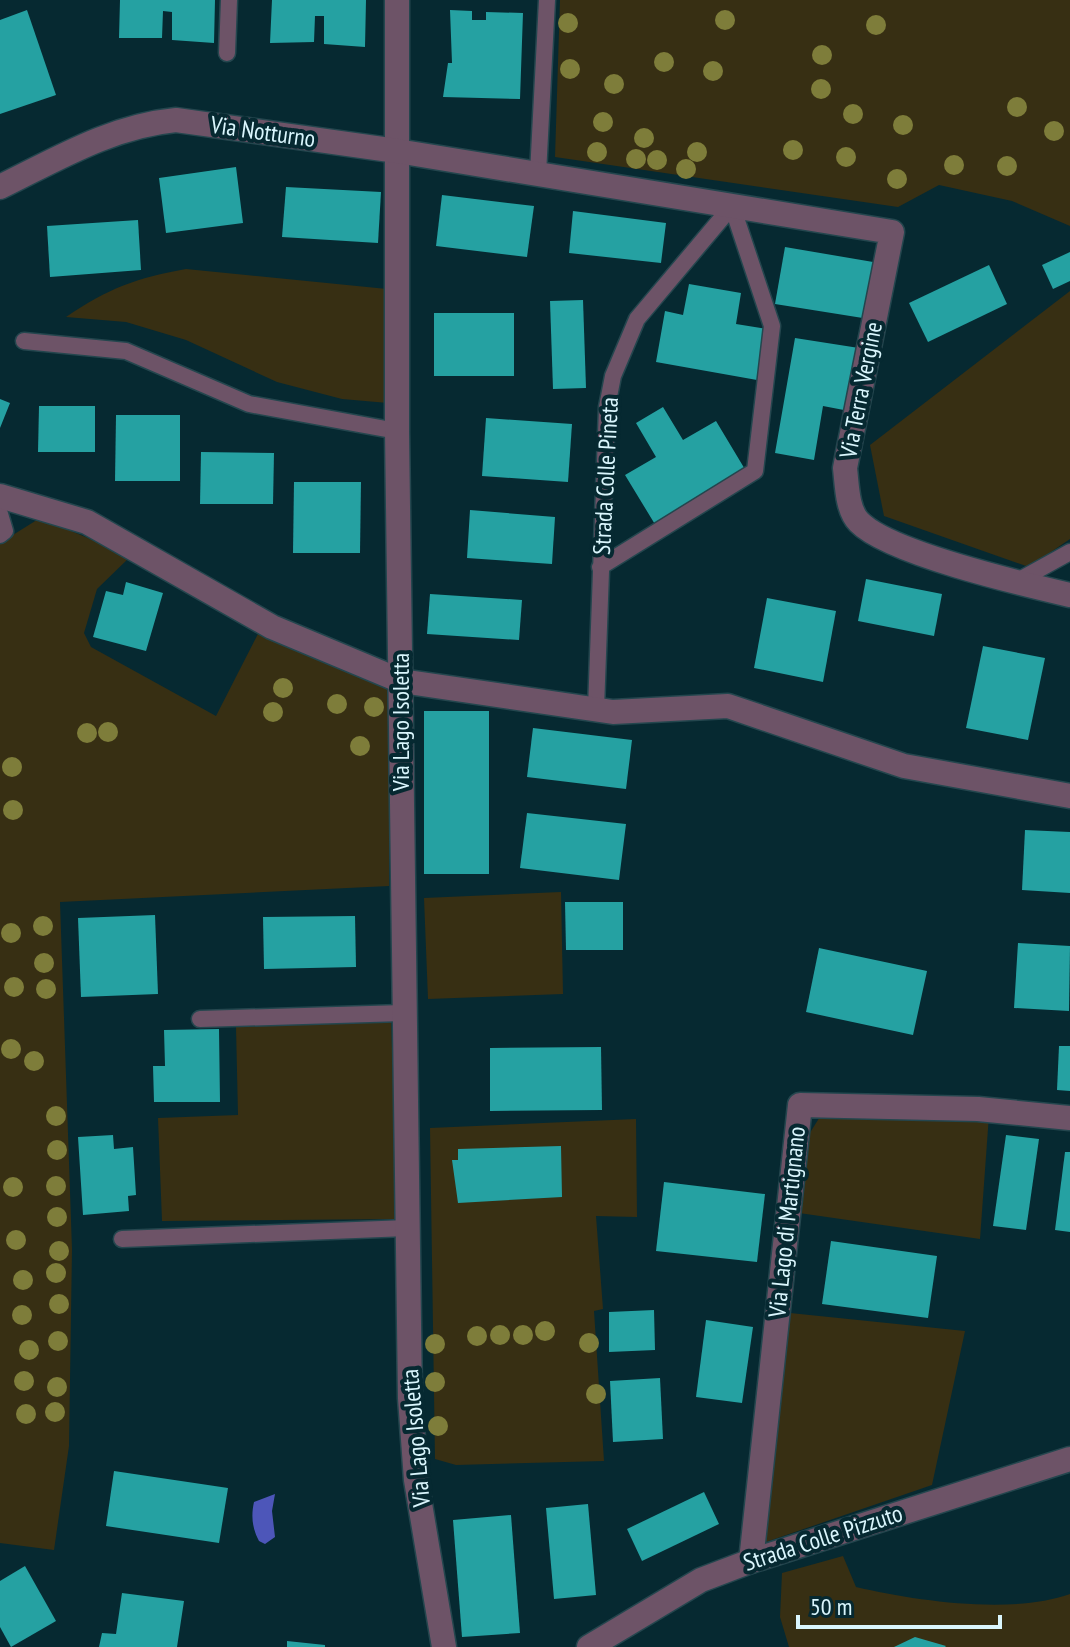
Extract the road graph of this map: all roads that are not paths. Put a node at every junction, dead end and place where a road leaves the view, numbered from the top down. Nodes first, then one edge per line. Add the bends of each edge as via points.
1 (229, 0) edge
2 (397, 0) edge
3 (547, 0) edge
4 (227, 53) dead end
5 (397, 151) junction
6 (538, 174) junction
7 (0, 187) edge
8 (732, 206) junction
9 (892, 232) joint
10 (24, 341) dead end
11 (397, 431) junction
12 (0, 496) edge
13 (0, 514) edge
14 (0, 535) edge
15 (1070, 552) edge
16 (600, 567) junction
17 (1016, 582) junction
18 (1070, 595) edge
19 (401, 681) junction
20 (596, 709) junction
21 (1070, 796) edge
22 (403, 1013) junction
23 (200, 1019) dead end
24 (1070, 1118) edge
25 (407, 1228) junction
26 (122, 1239) dead end
27 (1070, 1459) edge
28 (751, 1561) junction
29 (444, 1647) edge
30 (589, 1647) edge

1 - 4 lane
2 - 5 street, Via Lago Isoletta
3 - 6 lane
5 - 6 street, Via Notturno
5 - 7 street, Via Notturno via 176,120 151,122 103,137
5 - 11 street, Via Lago Isoletta
6 - 8 street, Via Notturno
8 - 9 street, Via Notturno
8 - 16 lane, Strada Colle Pineta via 656,294 622,348 607,407
8 - 16 lane, Strada Colle Pineta via 772,326 755,471
9 - 17 street, Via Terra Vergine via 845,468 851,506 857,521 885,541
10 - 11 lane via 126,351 249,404
11 - 19 street, Via Lago Isoletta
12 - 19 street via 87,522 272,627
13 - 14 lane via 5,523
15 - 17 lane
16 - 20 lane, Strada Colle Pineta
17 - 18 street, Via Terra Vergine
19 - 20 street
19 - 22 street, Via Lago Isoletta
20 - 21 street via 728,706 904,766
22 - 23 lane
22 - 25 street, Via Lago Isoletta
24 - 28 street, Via Lago di Martignano via 978,1109 800,1105
25 - 26 lane
25 - 29 street, Via Lago Isoletta via 416,1480
27 - 28 street, Strada Colle Pizzuto
28 - 30 street, Strada Colle Pizzuto via 701,1580

